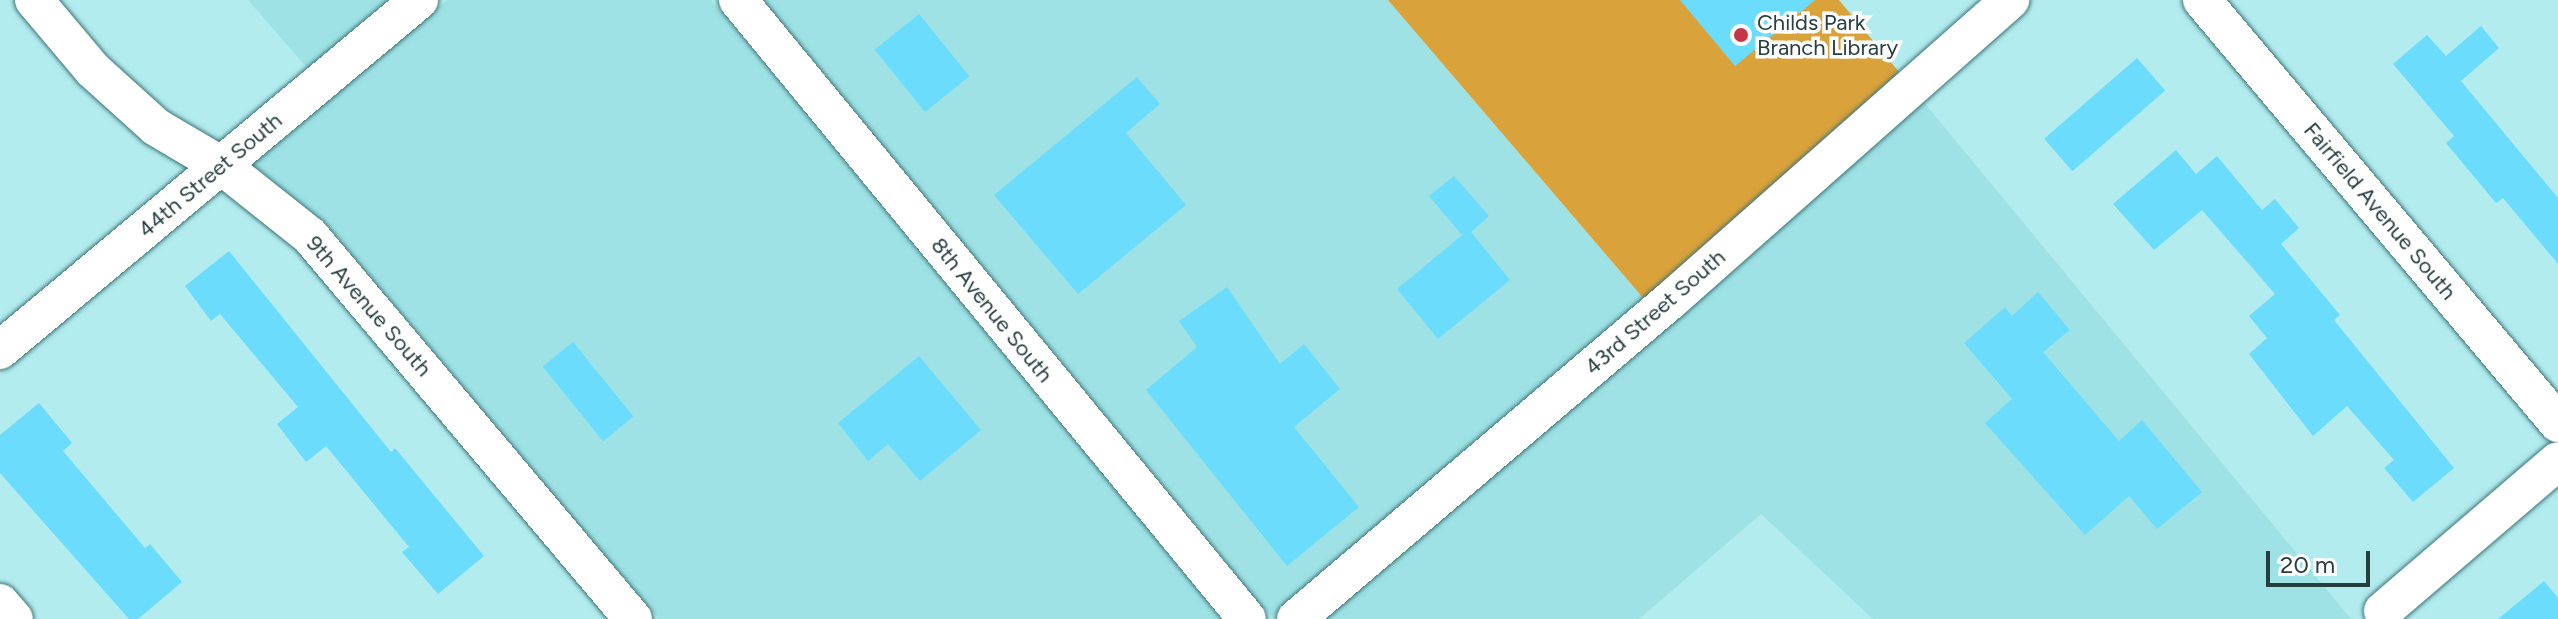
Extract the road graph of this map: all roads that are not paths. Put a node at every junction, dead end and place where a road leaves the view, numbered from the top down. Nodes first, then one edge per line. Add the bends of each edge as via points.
1 (34, 0) edge
2 (419, 0) edge
3 (738, 0) edge
4 (2010, 0) edge
5 (2202, 0) edge
6 (222, 166) junction
7 (0, 350) edge
8 (2558, 423) edge
9 (2558, 461) edge
10 (0, 603) edge
11 (2383, 611) dead end
12 (14, 619) edge
13 (633, 619) edge
14 (1247, 619) edge
15 (1296, 619) edge

1 - 6 street, 9th Avenue South via 93,70 156,127
2 - 6 street, 44th Street South
3 - 14 street, 8th Avenue South
4 - 15 street, 43rd Street South via 1671,300
5 - 8 street, Fairfield Avenue South
6 - 7 street, 44th Street South
6 - 13 street, 9th Avenue South via 310,236
9 - 11 street
10 - 12 street

